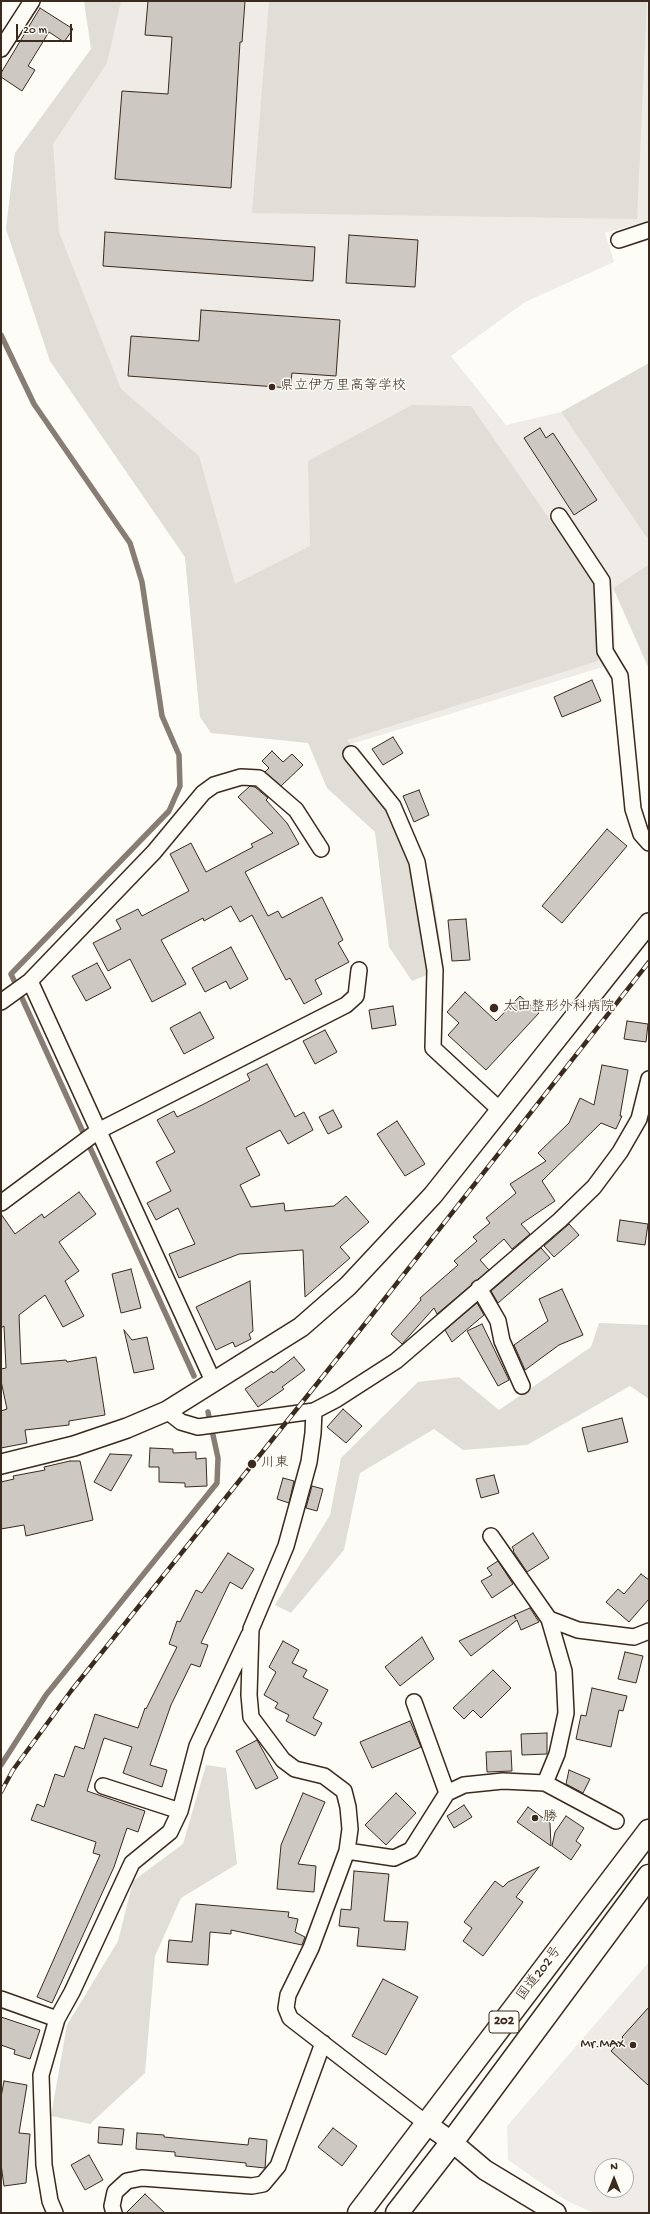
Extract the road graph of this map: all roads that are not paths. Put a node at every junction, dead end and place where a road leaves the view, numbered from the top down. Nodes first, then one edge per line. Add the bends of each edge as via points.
1 (32, 1) edge
2 (1, 49) edge
3 (649, 230) edge
4 (619, 240) dead end
5 (559, 516) dead end
6 (351, 754) dead end
7 (649, 842) edge
8 (321, 849) dead end
9 (649, 923) edge
10 (359, 970) dead end
11 (30, 981) junction
12 (3, 1000) edge
13 (648, 1087) edge
14 (500, 1110) junction
15 (98, 1131) junction
16 (1, 1203) edge
17 (479, 1288) junction
18 (213, 1381) junction
19 (522, 1386) dead end
20 (167, 1410) junction
21 (314, 1410) junction
22 (1, 1464) edge
23 (491, 1536) dead end
24 (549, 1619) junction
25 (251, 1629) junction
26 (649, 1631) edge
27 (414, 1702) dead end
28 (545, 1783) junction
29 (103, 1786) dead end
30 (447, 1793) junction
31 (180, 1811) junction
32 (616, 1821) dead end
33 (649, 1831) edge
34 (347, 1851) junction
35 (649, 1876) edge
36 (1, 1999) edge
37 (57, 2020) junction
38 (323, 2043) junction
39 (427, 2124) junction
40 (452, 2142) junction
41 (55, 2213) edge
42 (114, 2213) edge
43 (359, 2213) edge
44 (397, 2213) edge
45 (556, 2213) edge

1 - 2 street
3 - 4 street
5 - 7 street via 602,581 605,651 620,676 633,809 641,834
6 - 14 street via 393,806 417,862 435,970 433,1048
8 - 11 street via 296,810 259,778 241,777 214,785 203,793 154,852
9 - 14 street
10 - 15 street via 356,996 346,1005
11 - 12 street
11 - 15 street
13 - 17 street via 638,1119 620,1152 594,1187 560,1220
14 - 18 street via 433,1195 348,1286 301,1327
15 - 16 street
15 - 18 street
17 - 19 street via 498,1321 502,1341
17 - 21 street via 396,1361 337,1399
18 - 20 street
20 - 21 street via 181,1422 198,1428
20 - 22 street via 128,1428 74,1446
21 - 25 street via 309,1462 286,1546
23 - 24 street
24 - 26 street via 578,1630 634,1637
24 - 28 street via 564,1671 566,1713 557,1754
25 - 31 street via 197,1746
25 - 34 street via 251,1717 283,1760 295,1769 324,1776 344,1791 350,1828
27 - 30 street
28 - 30 street via 503,1781 464,1785
28 - 32 street
29 - 31 street
30 - 34 street via 411,1850 394,1858
31 - 37 street via 170,1832 132,1863
33 - 39 highway, 国道202号 / 202
34 - 38 street via 311,1948 288,1995 286,2008 290,2018
35 - 40 highway, 国道202号 / 202
36 - 37 street
37 - 41 street via 41,2075 44,2165 50,2201
38 - 39 street
38 - 42 street via 278,2166 263,2184 252,2186 142,2178 127,2181 115,2192 112,2206
39 - 40 street
39 - 43 highway, 国道202号 / 202
40 - 44 highway, 国道202号 / 202
40 - 45 street via 485,2170

